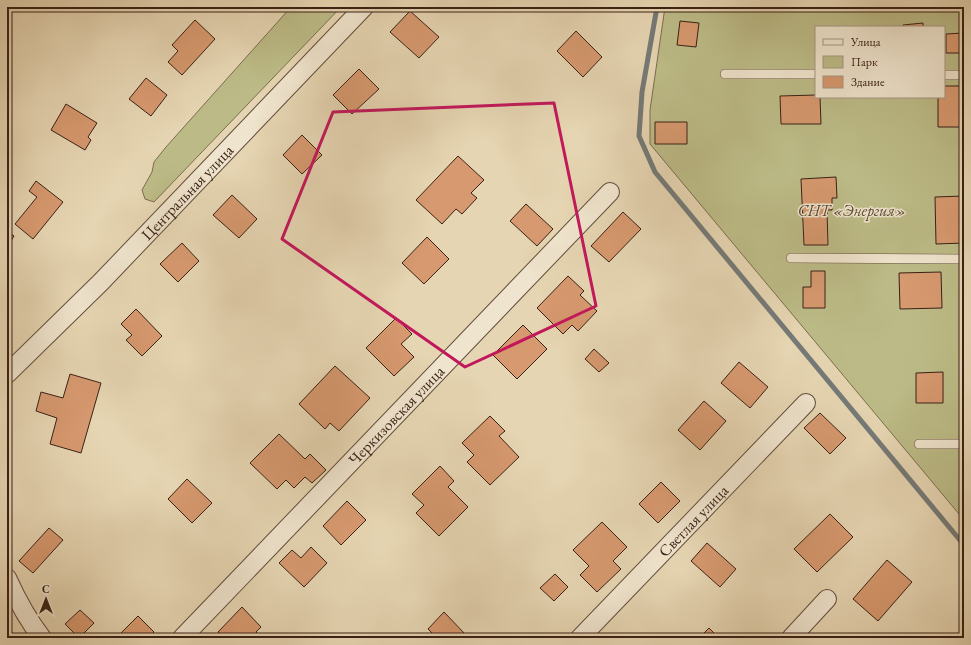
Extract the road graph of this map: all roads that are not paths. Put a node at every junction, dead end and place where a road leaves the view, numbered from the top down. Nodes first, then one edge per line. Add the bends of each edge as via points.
1 (364, 7) edge
2 (725, 74) dead end
3 (815, 74) edge
4 (945, 75) edge
5 (964, 75) edge
6 (610, 192) dead end
7 (791, 258) dead end
8 (964, 259) edge
9 (7, 374) edge
10 (806, 403) dead end
11 (919, 444) dead end
12 (964, 444) edge
13 (7, 578) edge
14 (827, 598) dead end
15 (42, 638) edge
16 (182, 638) edge
17 (580, 638) edge
18 (791, 638) edge

1 - 9 street, Центральная улица via 101,282
2 - 3 lane
4 - 5 lane
6 - 16 street, Черкизовская улица
7 - 8 lane
10 - 17 street, Светлая улица
11 - 12 lane
13 - 15 street via 18,603
14 - 18 street

